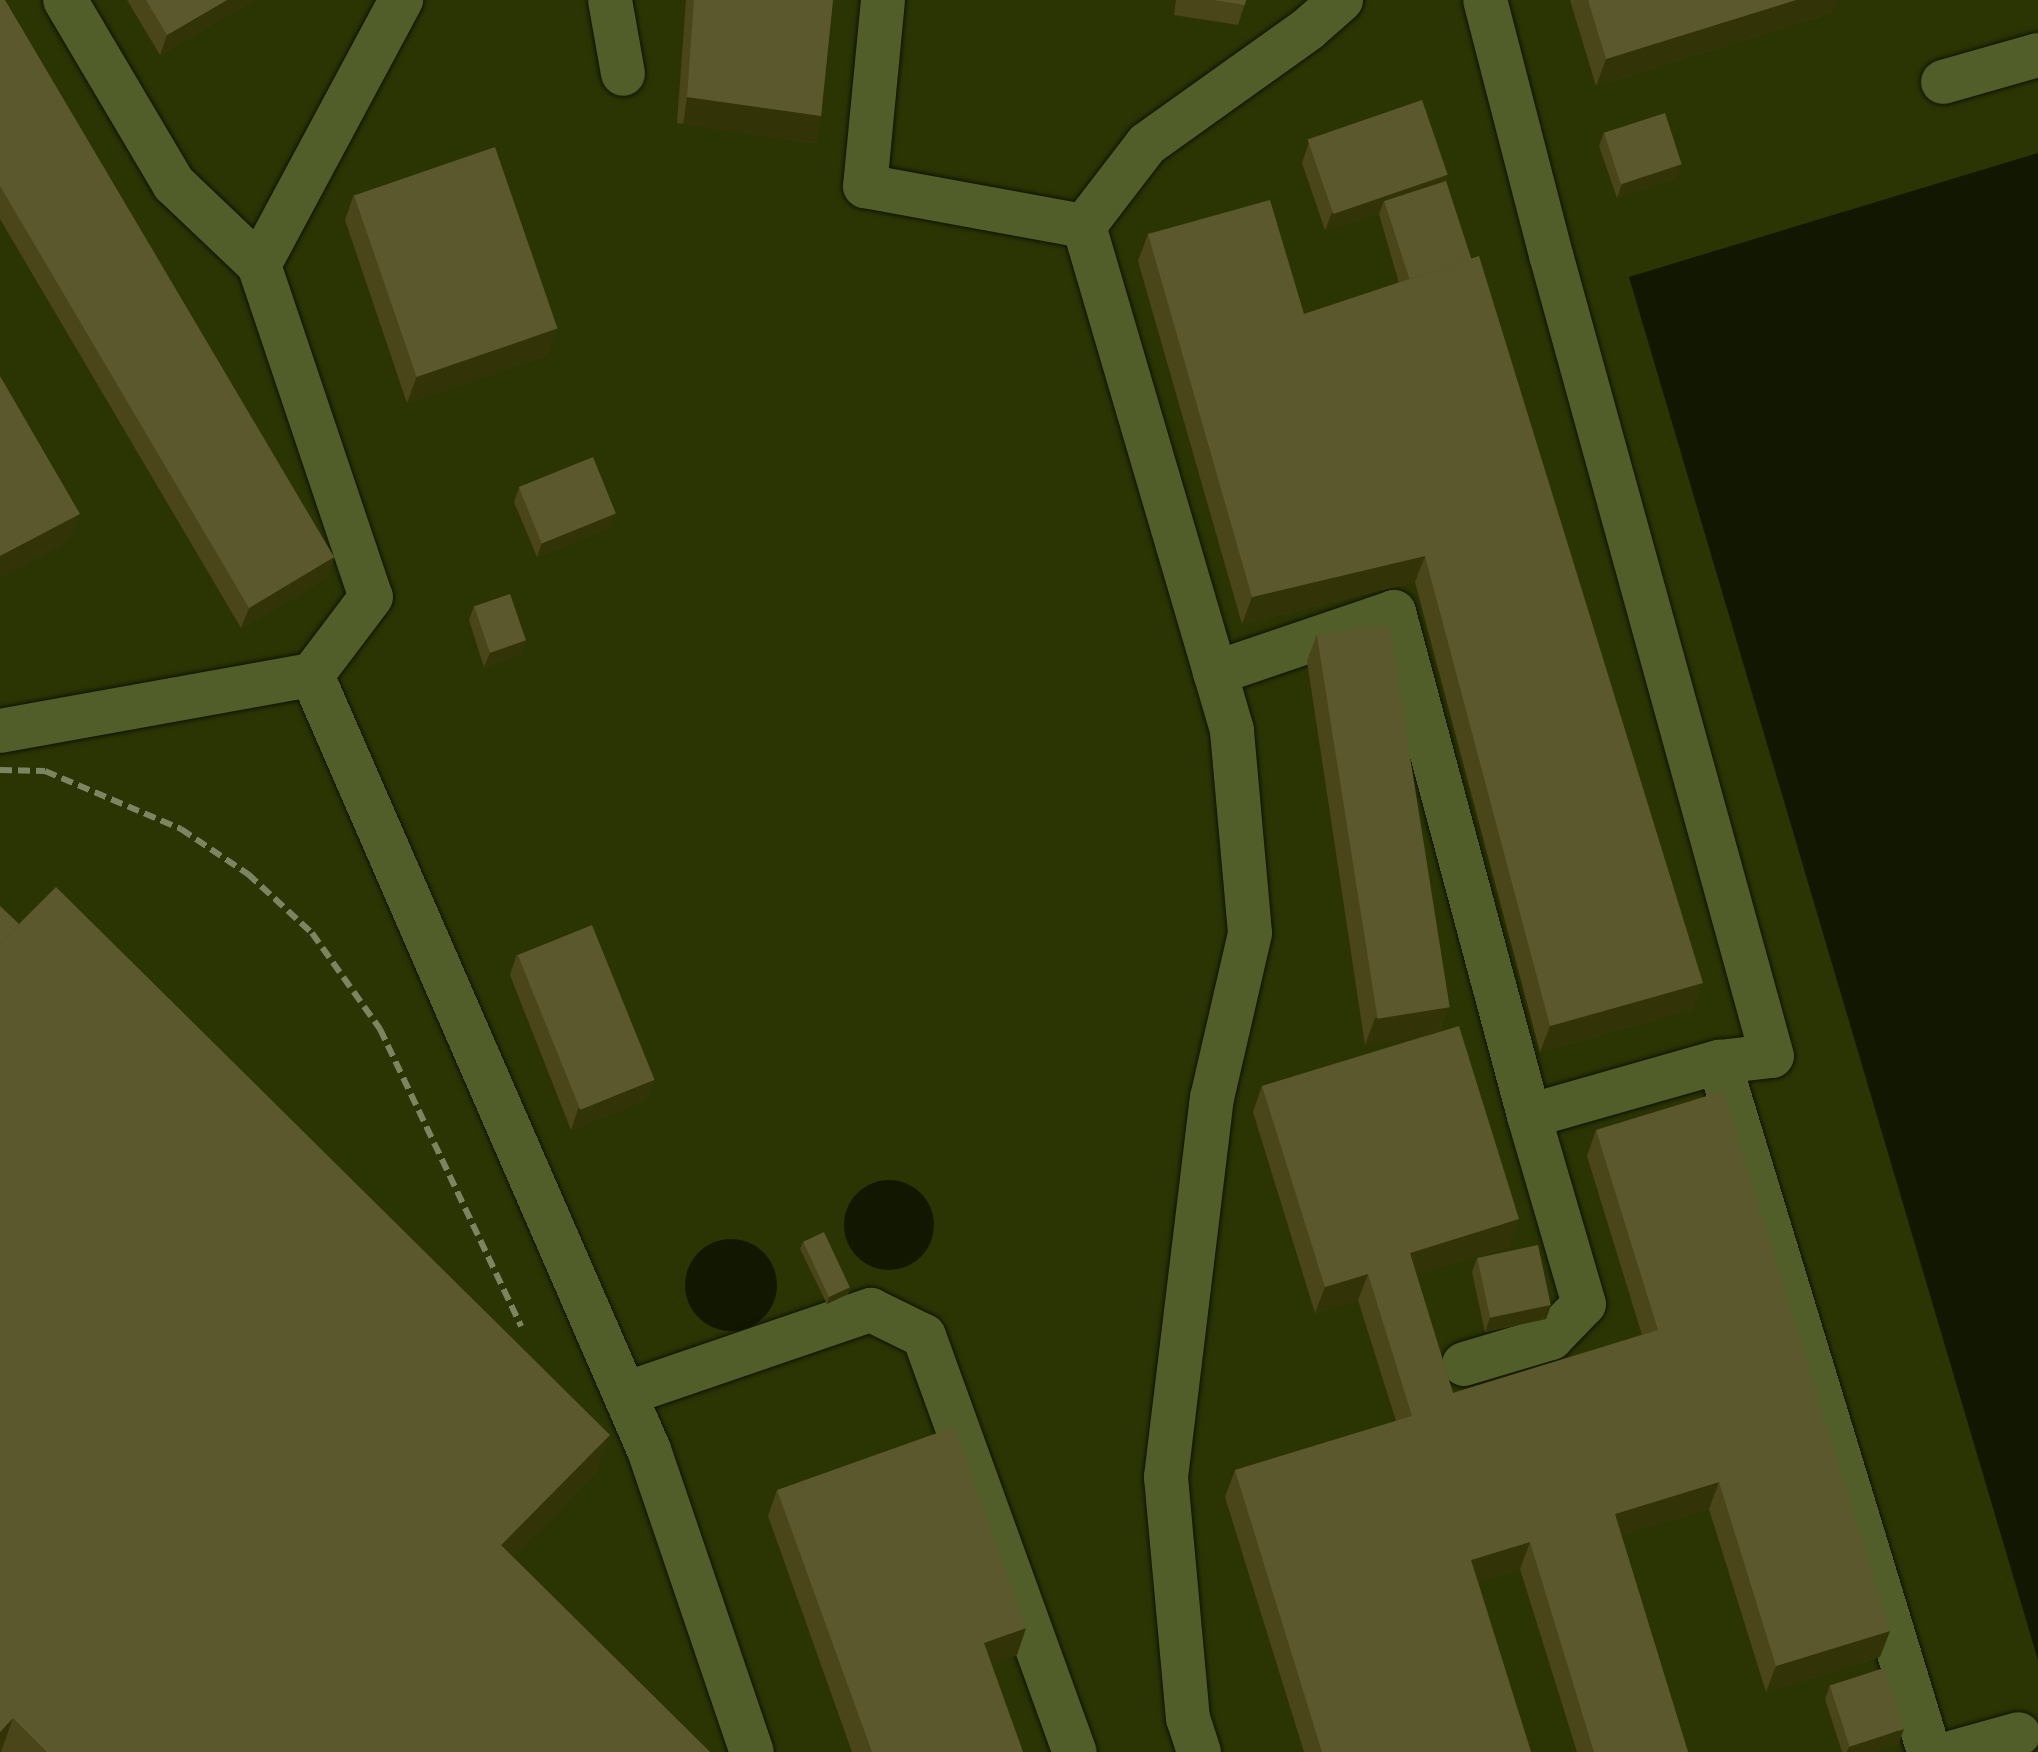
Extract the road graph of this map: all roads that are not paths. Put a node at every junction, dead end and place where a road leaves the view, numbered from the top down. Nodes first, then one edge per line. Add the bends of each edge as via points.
1 (65, 0) edge
2 (401, 0) edge
3 (610, 0) edge
4 (883, 0) edge
5 (1341, 0) edge
6 (1485, 0) edge
7 (2038, 55) edge
8 (623, 74) dead end
9 (1943, 82) dead end
10 (1084, 226) junction
11 (259, 265) junction
12 (1215, 673) junction
13 (312, 675) junction
14 (0, 731) edge
15 (1719, 1062) junction
16 (1529, 1116) junction
17 (1464, 1364) dead end
18 (625, 1394) junction
19 (2019, 1734) dead end
20 (752, 1752) edge
21 (1075, 1752) edge
22 (1199, 1752) edge
23 (1929, 1752) edge
24 (1954, 1752) edge

1 - 11 lane via 174,184
2 - 11 lane
3 - 8 lane
4 - 10 lane via 865,186
5 - 10 lane via 1147,144
6 - 15 lane via 1777,1066
7 - 9 lane
10 - 12 lane
11 - 13 lane via 371,597
12 - 16 lane via 1394,612
12 - 22 lane via 1232,730 1250,933 1212,1098 1166,1477 1188,1719
13 - 14 lane
13 - 18 lane
15 - 16 lane
15 - 23 lane
16 - 17 lane via 1584,1304 1551,1338
18 - 20 lane
18 - 21 lane via 871,1310 924,1336
19 - 24 lane

